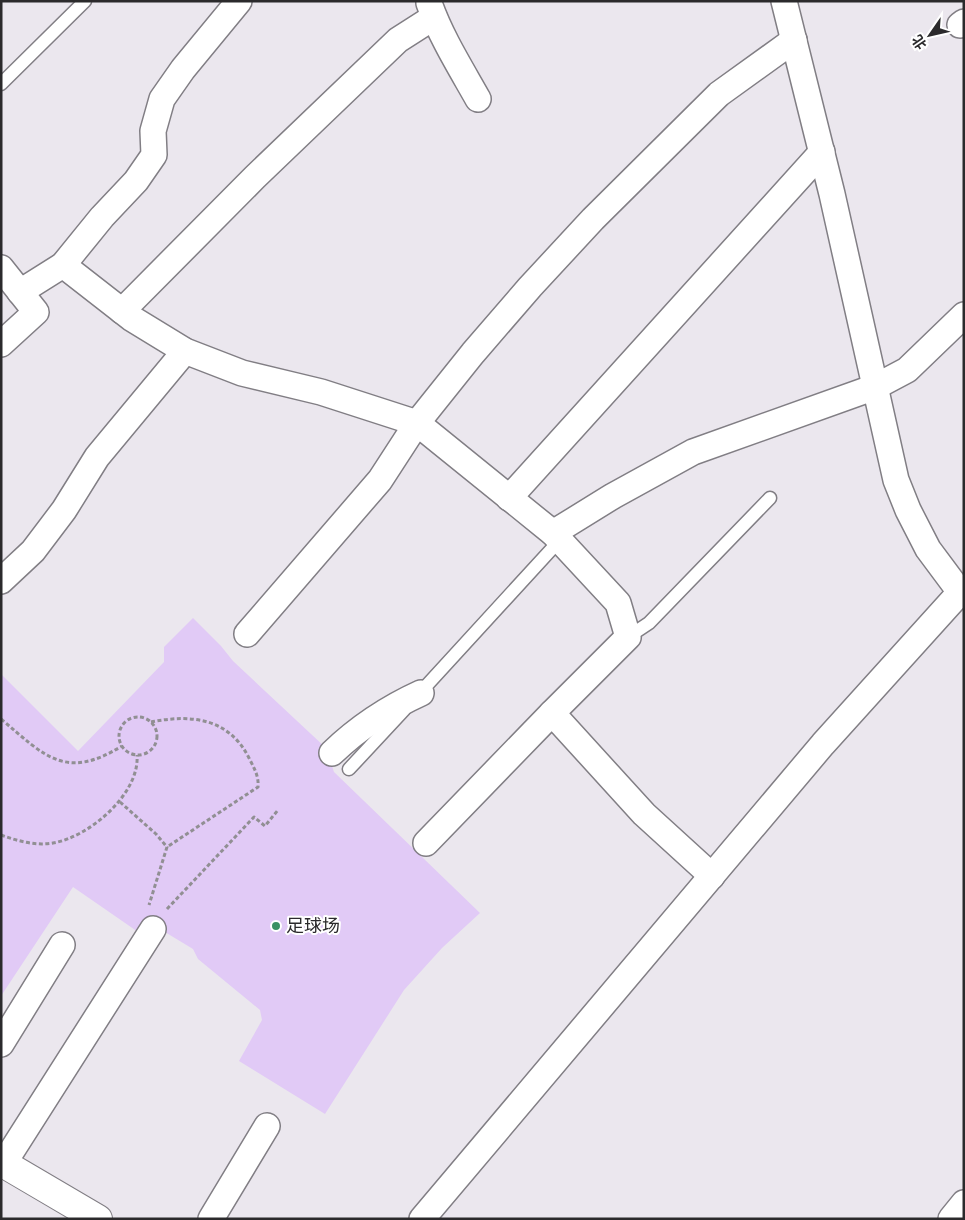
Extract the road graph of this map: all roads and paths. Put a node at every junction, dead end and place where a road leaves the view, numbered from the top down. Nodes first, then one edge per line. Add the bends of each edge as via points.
1 (86, 1) edge
2 (239, 1) edge
3 (784, 1) edge
4 (431, 9) edge
5 (794, 40) junction
6 (1, 84) edge
7 (478, 98) dead end
8 (822, 152) junction
9 (63, 265) junction
10 (1, 268) edge
11 (20, 292) junction
12 (122, 311) junction
13 (964, 315) edge
14 (1, 344) edge
15 (185, 351) junction
16 (875, 386) junction
17 (417, 424) junction
18 (509, 498) junction
19 (770, 498) dead end
20 (556, 537) junction
21 (1, 582) edge
22 (962, 590) edge
23 (247, 634) dead end
24 (628, 637) junction
25 (421, 692) joint
26 (552, 712) junction
27 (1, 719) edge
28 (151, 722) junction
29 (122, 746) junction
30 (137, 755) junction
31 (340, 761) dead end
32 (120, 802) junction
33 (278, 810) dead end
34 (1, 834) edge
35 (426, 843) dead end
36 (167, 847) junction
37 (712, 876) junction
38 (152, 929) junction
39 (62, 945) dead end
40 (1, 1044) edge
41 (267, 1126) dead end
42 (3, 1162) edge
43 (964, 1203) edge
44 (98, 1219) edge
45 (211, 1219) edge
46 (422, 1219) edge
47 (951, 1219) edge

1 - 6 lane
2 - 9 street via 162,99 153,131 154,155 136,181
3 - 5 street
4 - 7 street
4 - 12 street
5 - 8 street
5 - 17 street via 719,94 593,219 473,353
8 - 16 street
8 - 18 street
9 - 11 street
9 - 12 street
10 - 11 street
11 - 14 street via 36,312
12 - 15 street
13 - 16 street via 907,370
15 - 17 street via 242,373 322,392
15 - 21 street via 97,457 64,510
16 - 20 street via 693,452 612,496
16 - 22 street via 896,480 908,510 928,549
17 - 18 street
17 - 23 street via 380,480
18 - 20 street
19 - 24 lane via 649,623
20 - 24 street via 618,603
20 - 25 lane
22 - 37 street via 824,744
24 - 26 street
25 - 31 street via 400,702 348,737
26 - 35 street
26 - 37 street via 644,814
27 - 29 path via 48,757 67,763 99,759
28 - 29 path via 140,717 128,719 120,728
28 - 30 path via 157,732 156,743 148,752
28 - 36 path via 197,719 223,728 236,738 259,778 258,787
29 - 30 path
30 - 32 path via 133,777
32 - 34 path via 88,829 55,843 19,841
32 - 36 path
33 - 38 path via 265,826 254,817
36 - 38 path via 147,910 146,920
37 - 46 street
38 - 42 street
39 - 40 street
41 - 45 street
42 - 44 street
43 - 47 street

